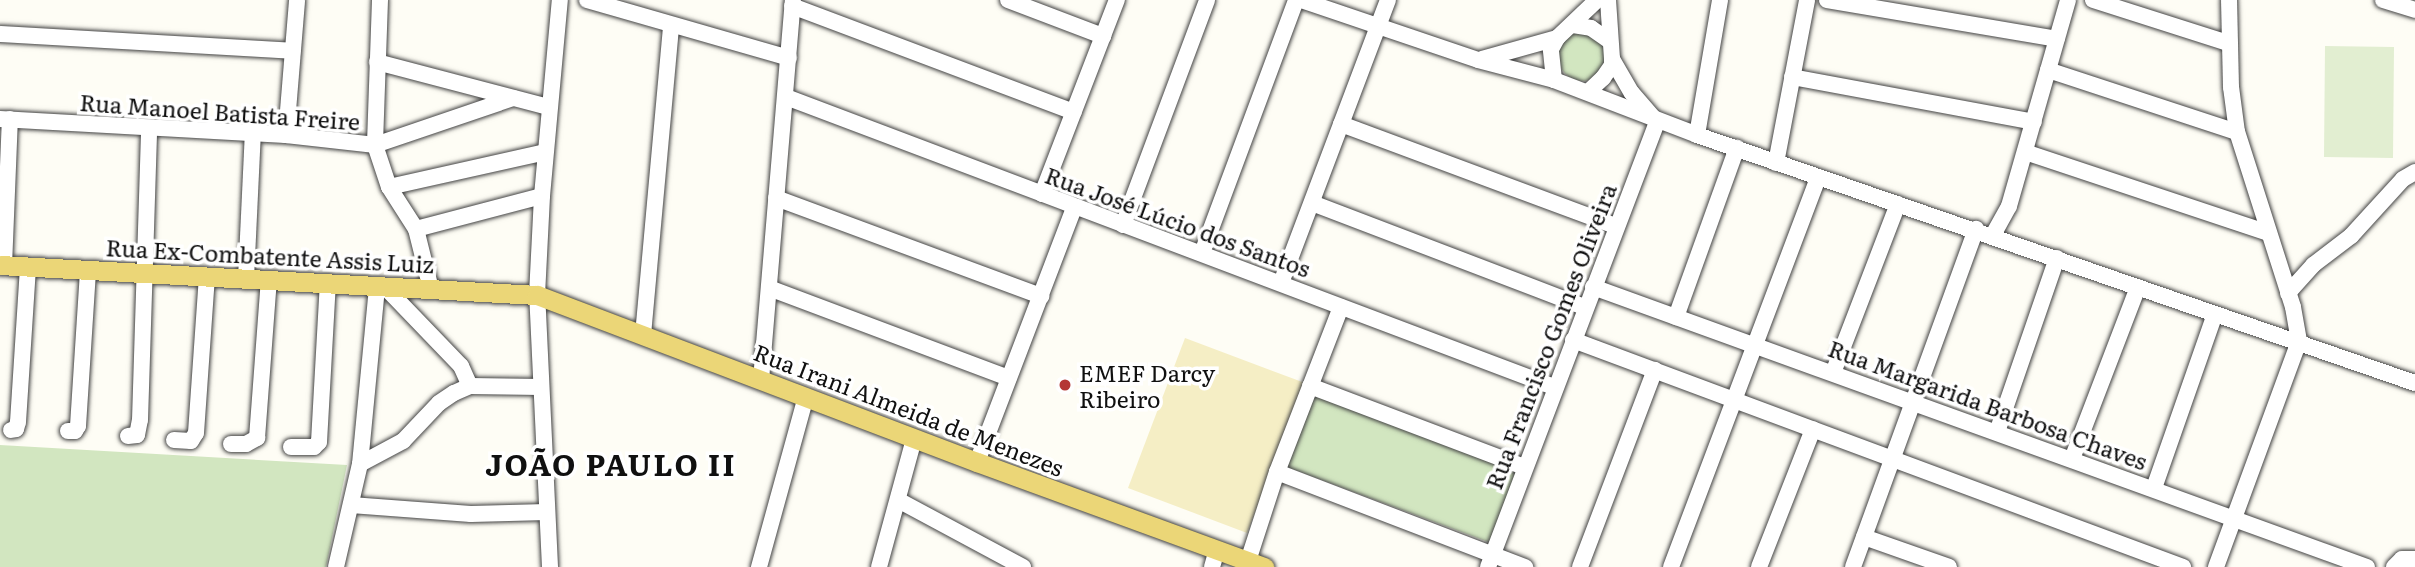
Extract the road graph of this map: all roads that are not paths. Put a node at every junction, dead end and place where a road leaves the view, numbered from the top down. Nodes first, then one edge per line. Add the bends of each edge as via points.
1 (297, 0) edge
2 (380, 0) edge
3 (560, 0) edge
4 (587, 0) edge
5 (1008, 0) edge
6 (1117, 0) edge
7 (1208, 0) edge
8 (1298, 0) edge
9 (1388, 0) edge
10 (1597, 0) edge
11 (1608, 0) edge
12 (1720, 0) edge
13 (1807, 0) edge
14 (1827, 0) edge
15 (2068, 0) edge
16 (2093, 0) edge
17 (2229, 0) edge
18 (2383, 0) edge
19 (793, 3) edge
20 (2415, 10) edge
21 (671, 25) junction
22 (1573, 26) junction
23 (1377, 27) junction
24 (0, 34) edge
25 (1103, 36) junction
26 (1557, 38) junction
27 (2057, 39) junction
28 (1608, 40) junction
29 (2228, 43) junction
30 (293, 51) junction
31 (789, 58) junction
32 (1612, 58) junction
33 (1478, 60) junction
34 (377, 62) junction
35 (2048, 70) junction
36 (1792, 77) junction
37 (1554, 80) junction
38 (1588, 92) junction
39 (786, 97) junction
40 (513, 98) junction
41 (549, 107) junction
42 (1074, 112) junction
43 (5, 119) edge
44 (1657, 121) junction
45 (2034, 122) junction
46 (1341, 124) junction
47 (149, 128) junction
48 (2237, 132) junction
49 (253, 133) junction
50 (286, 135) junction
51 (1697, 135) junction
52 (375, 145) junction
53 (1737, 148) junction
54 (545, 152) junction
55 (2025, 152) junction
56 (1776, 163) junction
57 (2415, 172) edge
58 (1818, 177) junction
59 (389, 187) junction
60 (1042, 194) junction
61 (542, 196) junction
62 (776, 198) junction
63 (1312, 203) junction
64 (1898, 204) junction
65 (1074, 208) junction
66 (1123, 225) junction
67 (1615, 226) junction
68 (416, 229) junction
69 (1976, 229) junction
70 (2269, 233) junction
71 (1993, 235) junction
72 (1202, 253) junction
73 (2057, 258) junction
74 (2, 266) edge
75 (28, 267) junction
76 (88, 270) junction
77 (144, 274) junction
78 (207, 277) junction
79 (246, 279) junction
80 (269, 280) junction
81 (328, 282) junction
82 (1281, 283) junction
83 (381, 286) junction
84 (1593, 287) junction
85 (2138, 287) junction
86 (769, 288) junction
87 (431, 289) junction
88 (2288, 293) junction
89 (537, 295) junction
90 (1041, 296) junction
91 (1341, 307) junction
92 (1585, 307) junction
93 (2216, 314) junction
94 (1675, 317) junction
95 (643, 335) junction
96 (1573, 340) junction
97 (2299, 341) junction
98 (1755, 345) junction
99 (1655, 370) junction
100 (1833, 373) junction
101 (1009, 378) junction
102 (761, 380) junction
103 (2415, 383) edge
104 (470, 386) junction
105 (1310, 386) junction
106 (541, 387) junction
107 (1554, 387) junction
108 (806, 396) junction
109 (1735, 400) junction
110 (1913, 402) junction
111 (1813, 429) junction
112 (11, 430) dead end
113 (68, 431) dead end
114 (1997, 432) junction
115 (128, 436) dead end
116 (914, 439) junction
117 (174, 440) dead end
118 (231, 444) dead end
119 (291, 447) dead end
120 (1891, 458) junction
121 (2073, 459) junction
122 (976, 462) junction
123 (360, 464) junction
124 (1524, 467) junction
125 (1277, 472) junction
126 (2154, 488) junction
127 (898, 500) junction
128 (351, 505) junction
129 (547, 512) junction
130 (2234, 517) junction
131 (1864, 537) junction
132 (1215, 558) edge
133 (2415, 559) edge
134 (1490, 561) edge
135 (1256, 564) edge
136 (1944, 566) edge
137 (336, 567) edge
138 (550, 567) edge
139 (759, 567) edge
140 (879, 567) edge
141 (1023, 567) edge
142 (1525, 567) edge
143 (1580, 567) edge
144 (1671, 567) edge
145 (1759, 567) edge
146 (1853, 567) edge
147 (2183, 567) edge
148 (2216, 567) edge
149 (2367, 567) edge
150 (2394, 567) edge

1 - 30 street
2 - 34 street
3 - 41 street
4 - 21 street
5 - 25 street
6 - 25 street
7 - 66 street
8 - 23 street
8 - 72 street
9 - 23 street
10 - 22 street
11 - 28 street
12 - 51 street
13 - 36 street
14 - 27 street
15 - 27 street
16 - 29 street
17 - 29 street
18 - 20 street
19 - 31 street
19 - 42 street
21 - 31 street
21 - 95 street
22 - 26 street
22 - 28 street via 1591,28
23 - 33 street
23 - 46 street
24 - 30 street
25 - 42 street
26 - 33 street
26 - 37 street via 1550,49
27 - 35 street
28 - 32 street
29 - 48 street
30 - 50 street
31 - 39 street
32 - 38 street via 1603,78
32 - 44 street via 1632,93
33 - 37 street
34 - 40 street
34 - 52 street
35 - 45 street
35 - 48 street
36 - 45 street
36 - 56 street
37 - 38 street
38 - 44 street
39 - 60 street, Rua José Lúcio dos Santos
39 - 62 street
40 - 41 street
40 - 52 street, Rua Manoel Batista Freire
41 - 54 street
42 - 60 street
43 - 47 street, Rua Manoel Batista Freire
43 - 74 street
44 - 51 street
44 - 67 street, Rua Francisco Gomes Oliveira
45 - 55 street
46 - 63 street
46 - 67 street
47 - 49 street, Rua Manoel Batista Freire
47 - 77 street
48 - 70 street
49 - 50 street, Rua Manoel Batista Freire
49 - 79 street
50 - 52 street, Rua Manoel Batista Freire
51 - 53 street
52 - 59 street
53 - 56 street
53 - 94 street
54 - 59 street
54 - 61 street
55 - 70 street
55 - 71 street via 2009,206
56 - 58 street
57 - 88 street
58 - 64 street
58 - 98 street
59 - 68 street
60 - 65 street, Rua José Lúcio dos Santos
61 - 68 street
61 - 89 street
62 - 86 street
62 - 90 street
63 - 82 street
63 - 92 street
64 - 69 street
64 - 100 street
65 - 66 street, Rua José Lúcio dos Santos
65 - 90 street
66 - 72 street, Rua José Lúcio dos Santos
67 - 84 street, Rua Francisco Gomes Oliveira
68 - 87 street
69 - 71 street
69 - 110 street
70 - 88 street
71 - 73 street
72 - 82 street, Rua José Lúcio dos Santos
73 - 85 street
73 - 114 street
74 - 75 main road, Rua Ex-Combatente Assis Luiz
75 - 76 main road, Rua Ex-Combatente Assis Luiz
75 - 112 street via 18,422
76 - 77 main road, Rua Ex-Combatente Assis Luiz
76 - 113 street via 78,426
77 - 78 main road, Rua Ex-Combatente Assis Luiz
77 - 115 street via 139,431
78 - 79 main road, Rua Ex-Combatente Assis Luiz
78 - 117 street via 196,433 191,441
79 - 80 main road, Rua Ex-Combatente Assis Luiz
80 - 81 main road, Rua Ex-Combatente Assis Luiz
80 - 118 street via 257,438
81 - 83 main road, Rua Ex-Combatente Assis Luiz
81 - 119 street via 319,442 314,447
82 - 91 street, Rua José Lúcio dos Santos
83 - 87 main road, Rua Ex-Combatente Assis Luiz
83 - 104 street via 461,366
83 - 123 street
84 - 92 street, Rua Francisco Gomes Oliveira
84 - 94 street, Rua Margarida Barbosa Chaves
85 - 93 street
85 - 121 street
86 - 101 street
86 - 102 street
87 - 89 main road, Rua Ex-Combatente Assis Luiz
88 - 97 street
89 - 95 main road, Rua Irani Almeida de Menezes
89 - 106 street
90 - 101 street
91 - 105 street
91 - 107 street, Rua José Lúcio dos Santos
92 - 96 street, Rua Francisco Gomes Oliveira
93 - 97 street
93 - 126 street
94 - 98 street, Rua Margarida Barbosa Chaves
95 - 102 main road, Rua Irani Almeida de Menezes
96 - 99 street
96 - 107 street, Rua Francisco Gomes Oliveira
97 - 103 street
97 - 130 street
98 - 100 street, Rua Margarida Barbosa Chaves
98 - 109 street
99 - 109 street
99 - 143 street
100 - 110 street, Rua Margarida Barbosa Chaves
101 - 122 street
102 - 108 main road, Rua Irani Almeida de Menezes
104 - 106 street
104 - 123 street via 439,403 403,441
105 - 124 street
105 - 125 street
106 - 129 street
107 - 124 street, Rua Francisco Gomes Oliveira
108 - 116 main road, Rua Irani Almeida de Menezes
108 - 139 street
109 - 111 street
109 - 144 street
110 - 114 street, Rua Margarida Barbosa Chaves
110 - 120 street
111 - 120 street
111 - 145 street
114 - 121 street, Rua Margarida Barbosa Chaves
116 - 122 main road, Rua Irani Almeida de Menezes
116 - 127 street
120 - 131 street
120 - 147 street
121 - 126 street, Rua Margarida Barbosa Chaves
122 - 132 main road, Rua Irani Almeida de Menezes
123 - 128 street
124 - 134 street, Rua Francisco Gomes Oliveira
125 - 134 street
125 - 135 street
126 - 130 street, Rua Margarida Barbosa Chaves
127 - 140 street
127 - 141 street
128 - 129 street via 471,514
128 - 137 street
129 - 138 street
130 - 148 street
130 - 149 street, Rua Margarida Barbosa Chaves
131 - 136 street
131 - 146 street
132 - 135 main road, Rua Irani Almeida de Menezes
133 - 150 street via 2402,559
134 - 142 street

